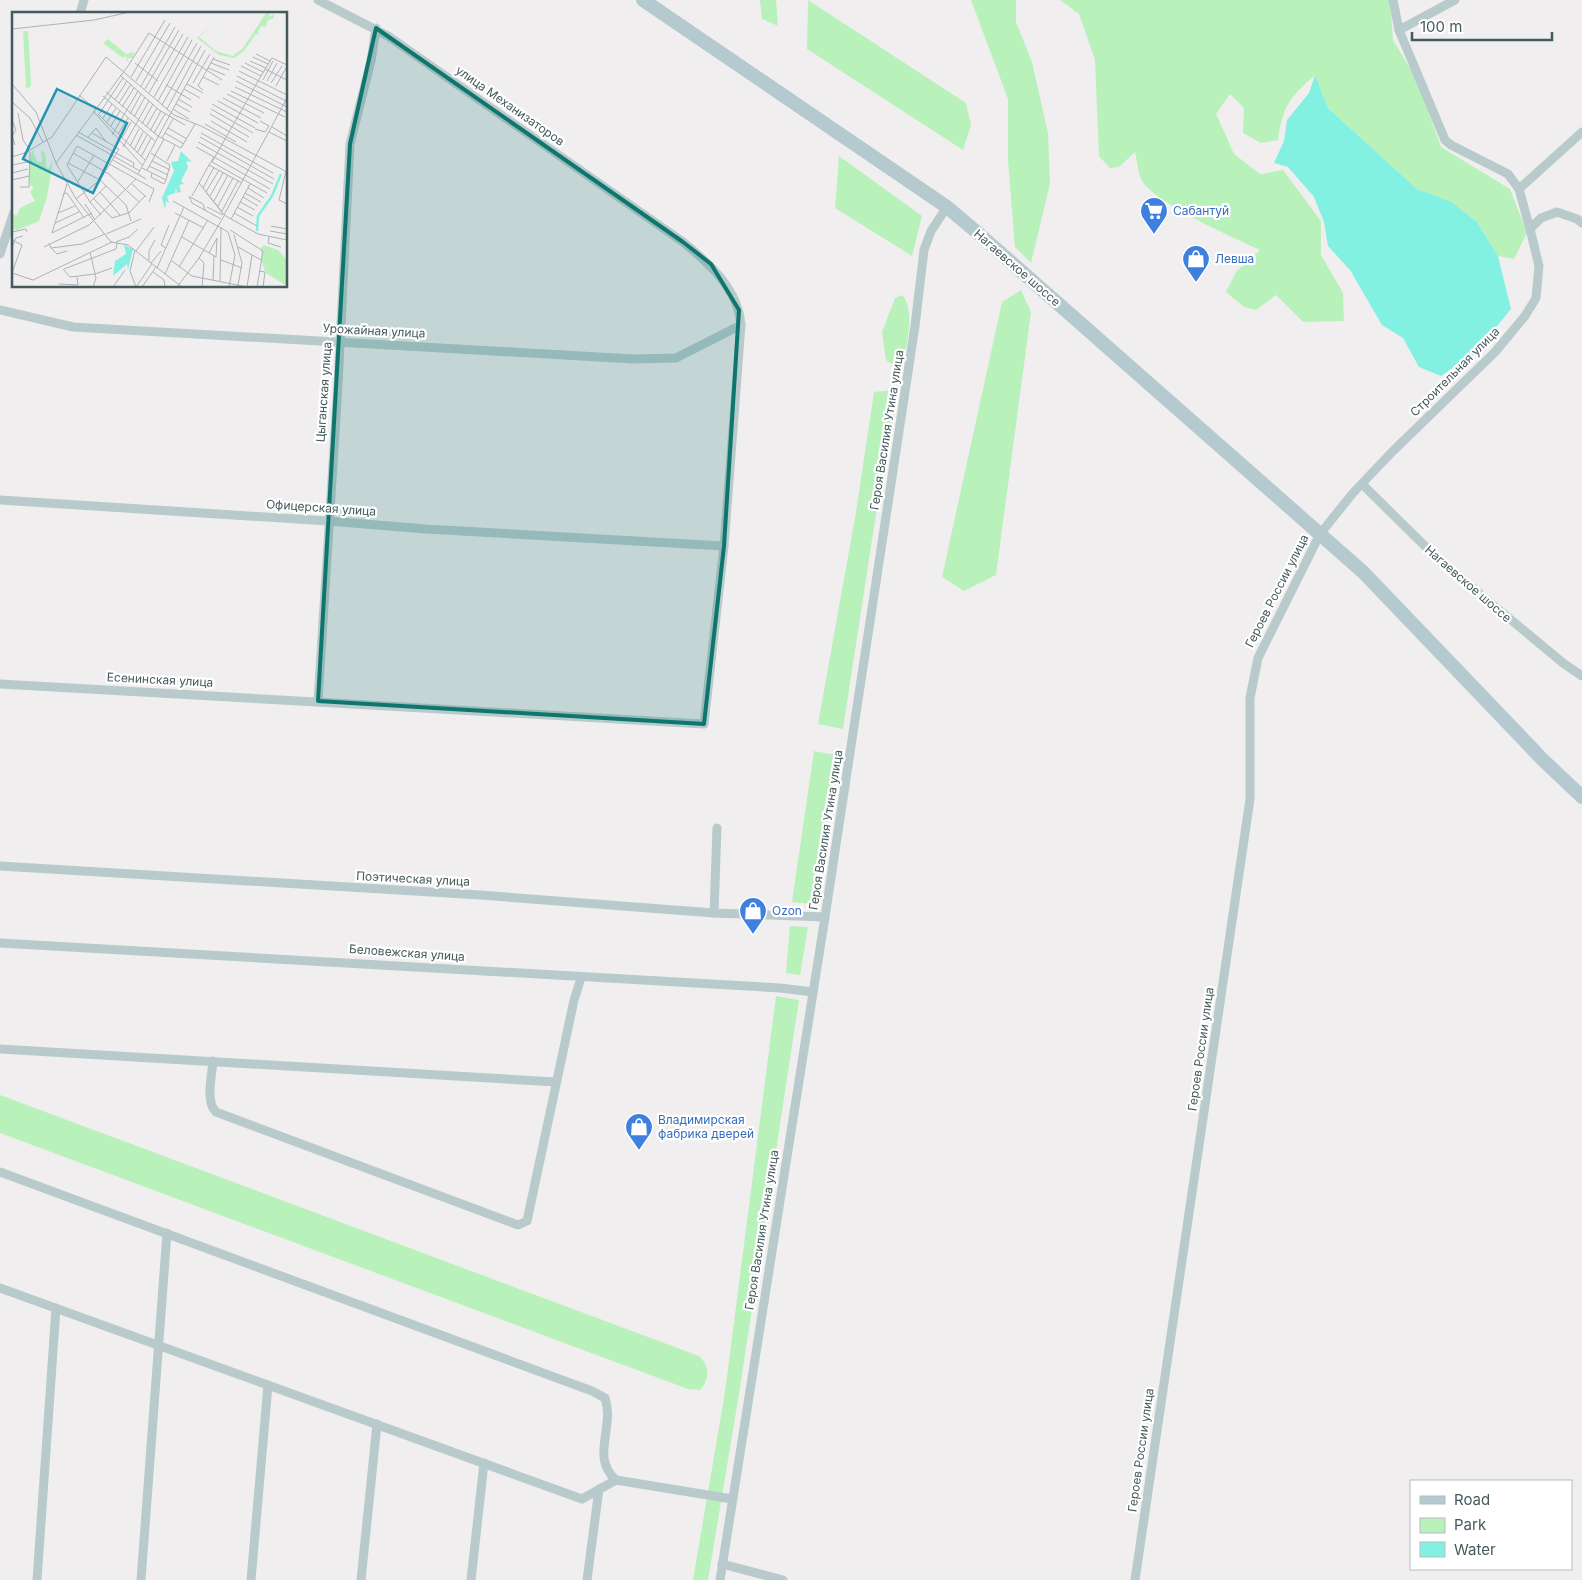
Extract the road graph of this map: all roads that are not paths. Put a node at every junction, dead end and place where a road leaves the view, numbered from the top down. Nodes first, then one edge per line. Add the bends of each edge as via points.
1 (318, 0) edge
2 (643, 0) edge
3 (1393, 0) edge
4 (1454, 0) edge
5 (376, 28) junction
6 (1399, 30) junction
7 (1582, 132) edge
8 (1519, 189) junction
9 (947, 207) junction
10 (12, 218) edge
11 (1582, 223) edge
12 (1530, 229) junction
13 (0, 254) edge
14 (0, 310) edge
15 (741, 325) junction
16 (340, 341) junction
17 (1362, 484) junction
18 (0, 500) edge
19 (328, 520) junction
20 (1320, 534) junction
21 (724, 546) junction
22 (1582, 676) edge
23 (0, 684) edge
24 (318, 701) junction
25 (1582, 797) edge
26 (717, 828) dead end
27 (0, 866) edge
28 (714, 913) junction
29 (825, 917) junction
30 (0, 942) edge
31 (581, 978) junction
32 (813, 992) junction
33 (0, 1049) edge
34 (213, 1061) junction
35 (556, 1082) junction
36 (0, 1172) edge
37 (167, 1233) junction
38 (0, 1288) edge
39 (56, 1308) junction
40 (159, 1345) junction
41 (268, 1385) junction
42 (377, 1424) junction
43 (484, 1463) junction
44 (616, 1480) junction
45 (599, 1489) junction
46 (732, 1499) junction
47 (722, 1564) junction
48 (37, 1580) edge
49 (141, 1580) edge
50 (251, 1580) edge
51 (361, 1580) edge
52 (471, 1580) edge
53 (587, 1580) edge
54 (720, 1580) edge
55 (783, 1580) edge
56 (1134, 1580) edge

1 - 5 street, улица Механизаторов
2 - 9 street, Нагаевское шоссе
3 - 6 street
4 - 6 street
5 - 15 street, улица Механизаторов via 711,264 740,310
5 - 16 street, Цыганская улица via 350,144
6 - 8 street via 1445,140 1508,174
7 - 8 street
8 - 12 street, Строительная улица
9 - 20 street, Нагаевское шоссе
9 - 29 street, Героя Василия Утина улица via 931,231 924,250 912,352
10 - 13 street
11 - 12 street via 1557,212 1541,218
12 - 17 street, Строительная улица via 1539,266 1536,298 1525,316 1495,352
14 - 16 street, Урожайная улица via 73,327
15 - 16 street, Урожайная улица via 676,358 633,359
15 - 21 street, улица Механизаторов
16 - 19 street, Цыганская улица
17 - 20 street, Строительная улица
17 - 22 street, Нагаевское шоссе via 1439,560
18 - 19 street, Офицерская улица
19 - 21 street, Офицерская улица via 426,530
19 - 24 street, Цыганская улица
20 - 25 street, Нагаевское шоссе via 1364,572
20 - 56 street, Героев России улица via 1258,658 1250,698 1250,799
21 - 24 street, Есенинская улица via 704,724
23 - 24 street, Есенинская улица
26 - 28 street
27 - 28 street, Поэтическая улица
28 - 29 street, Поэтическая улица
29 - 32 street, Героя Василия Утина улица
30 - 31 street, Беловежская улица
31 - 32 street, Беловежская улица
31 - 35 street
32 - 46 street, Героя Василия Утина улица
33 - 34 street
34 - 35 street
34 - 35 street via 210,1100 216,1112 518,1225 527,1221
36 - 37 street
37 - 40 street
37 - 44 street via 605,1398 608,1410 604,1459 607,1471
38 - 39 street
39 - 40 street
39 - 48 street
40 - 41 street
40 - 49 street
41 - 42 street
41 - 50 street
42 - 43 street
42 - 51 street
43 - 45 street via 582,1498
43 - 52 street
44 - 45 street
44 - 46 street
45 - 53 street
46 - 47 street, Героя Василия Утина улица
47 - 54 street, Героя Василия Утина улица
47 - 55 street

